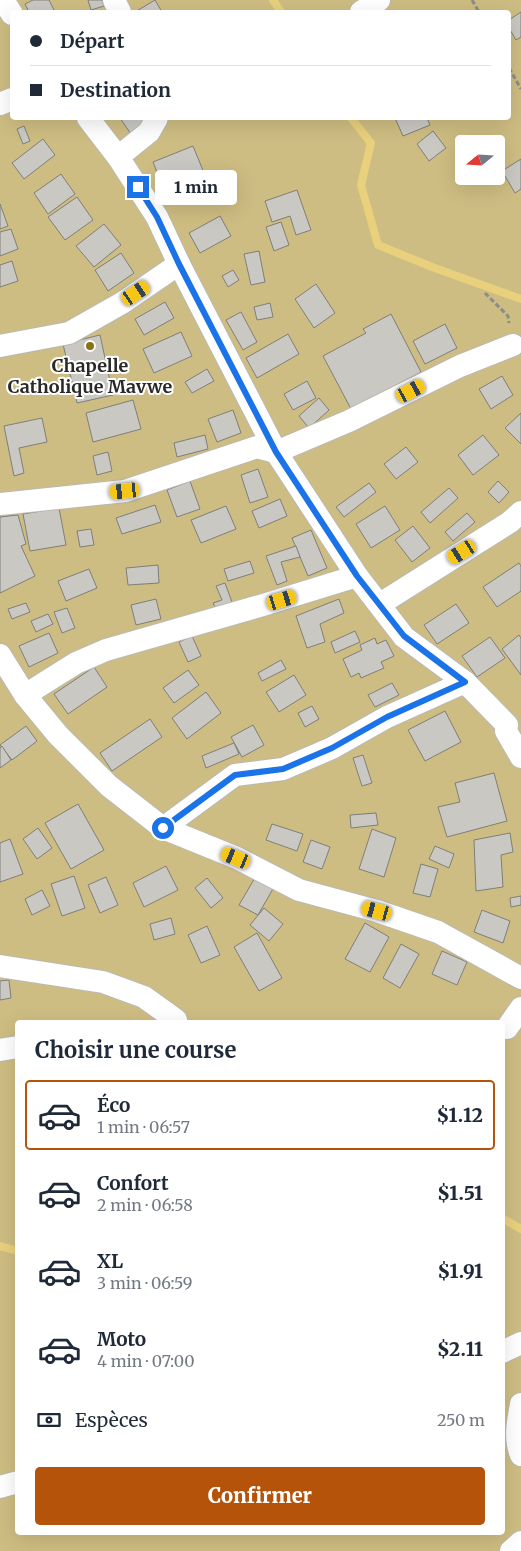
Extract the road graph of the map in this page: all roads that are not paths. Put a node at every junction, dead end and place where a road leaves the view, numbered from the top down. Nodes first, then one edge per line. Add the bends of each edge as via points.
1 (3, 0) edge
2 (379, 0) edge
3 (364, 10) edge
4 (10, 11) edge
5 (90, 120) edge
6 (156, 120) edge
7 (118, 157) junction
8 (179, 264) junction
9 (513, 345) dead end
10 (0, 346) edge
11 (276, 452) junction
12 (0, 504) edge
13 (521, 512) edge
14 (357, 576) junction
15 (380, 604) junction
16 (0, 655) edge
17 (465, 682) junction
18 (25, 696) junction
19 (514, 721) edge
20 (521, 757) edge
21 (163, 828) junction
22 (0, 966) edge
23 (521, 978) edge
24 (521, 1008) edge
25 (173, 1020) edge
26 (510, 1028) edge
27 (15, 1048) edge
28 (0, 1050) edge
29 (521, 1343) edge
30 (505, 1351) edge
31 (521, 1404) edge
32 (521, 1455) edge
33 (15, 1483) edge
34 (0, 1487) edge
35 (521, 1542) edge
36 (511, 1551) edge

1 - 4 street
2 - 3 street
5 - 7 street
6 - 7 street via 149,132
7 - 8 street via 157,217
8 - 10 street via 122,303 69,332
8 - 11 street
9 - 11 street via 460,366 349,421
11 - 12 street via 257,447 125,491
11 - 14 street
13 - 15 street
14 - 15 street
14 - 18 street via 106,650 76,663
15 - 17 street via 404,636
16 - 18 street
17 - 19 street
17 - 21 street via 283,769 235,775
18 - 21 street via 109,786
19 - 20 street via 506,731
21 - 23 street via 236,858 299,890 438,932
22 - 25 street via 104,982 144,997
24 - 26 street
27 - 28 street
29 - 30 street
31 - 32 street via 516,1430
33 - 34 street
35 - 36 street

